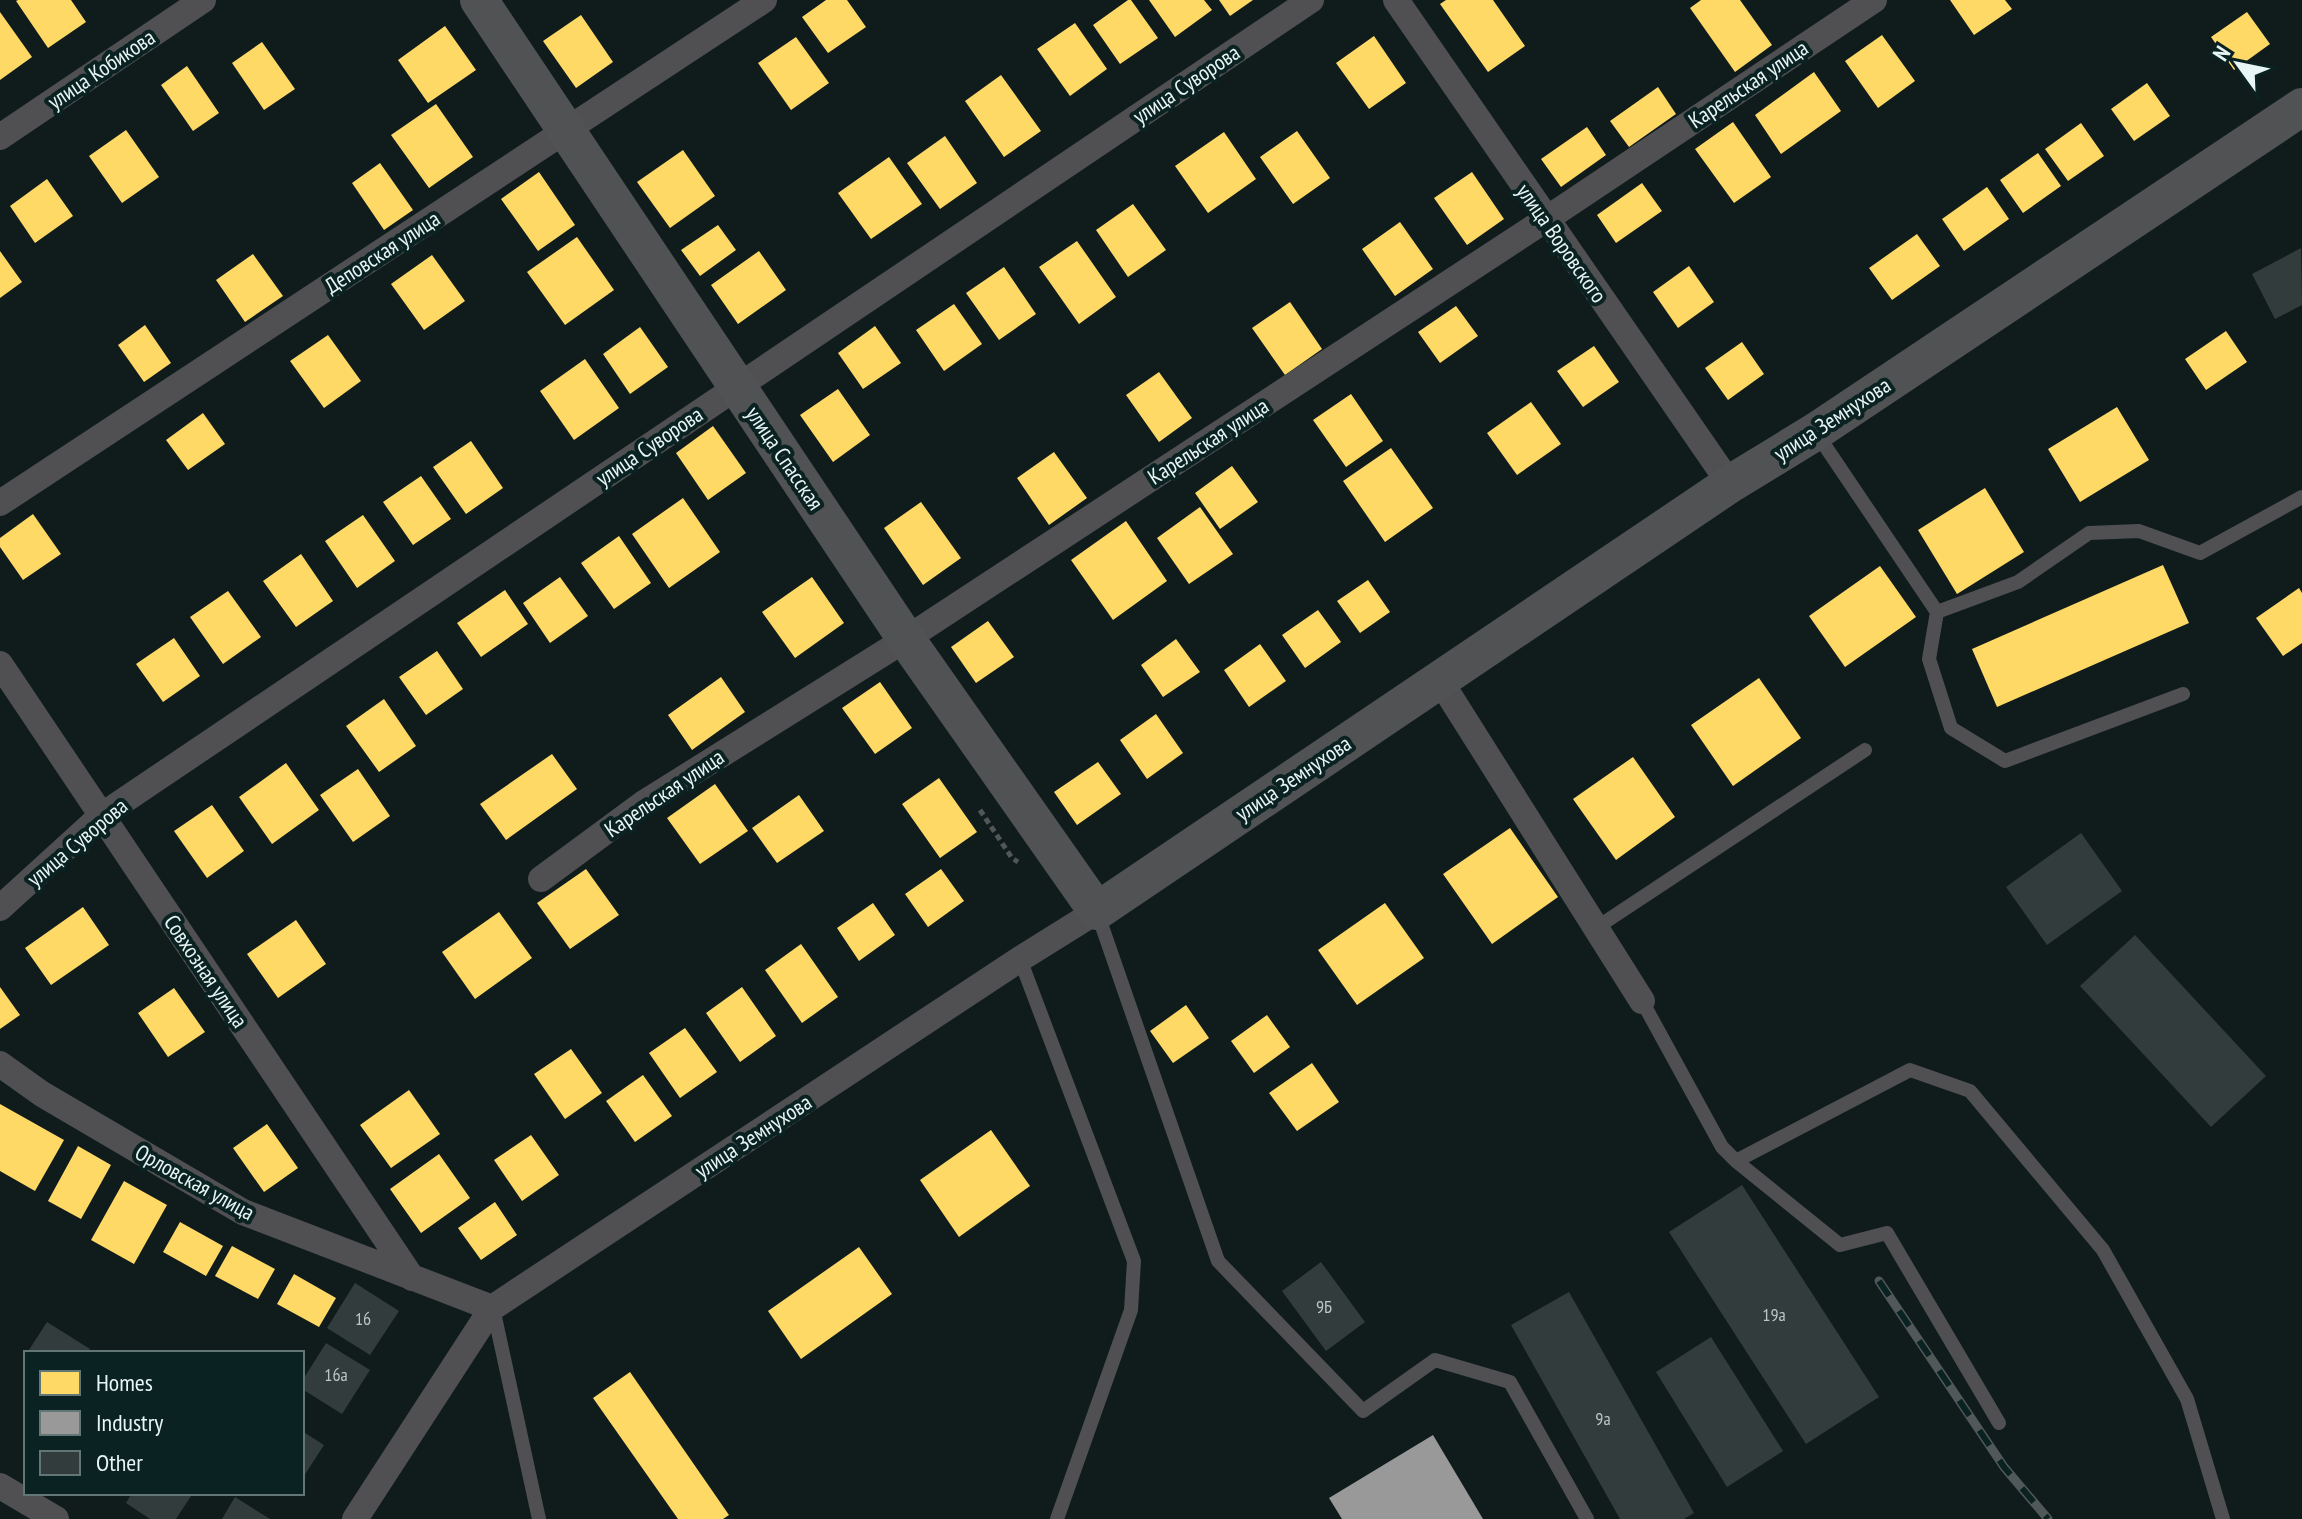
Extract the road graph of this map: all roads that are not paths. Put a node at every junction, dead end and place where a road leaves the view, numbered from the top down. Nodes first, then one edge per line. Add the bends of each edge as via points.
1 (203, 0) edge
2 (479, 0) edge
3 (764, 0) edge
4 (1311, 0) edge
5 (1396, 0) edge
6 (1874, 0) edge
7 (2302, 107) edge
8 (567, 130) junction
9 (0, 137) edge
10 (1545, 220) junction
11 (737, 387) junction
12 (1815, 432) junction
13 (1730, 484) junction
14 (2302, 497) edge
15 (0, 503) edge
16 (1937, 612) junction
17 (906, 639) junction
18 (0, 664) edge
19 (1439, 679) junction
20 (2183, 694) dead end
21 (1865, 750) dead end
22 (101, 816) junction
23 (541, 879) dead end
24 (0, 908) edge
25 (1097, 911) junction
26 (1596, 928) junction
27 (1020, 959) junction
28 (1642, 1001) joint
29 (0, 1064) edge
30 (1736, 1161) junction
31 (412, 1278) junction
32 (492, 1308) junction
33 (1999, 1423) dead end
34 (0, 1486) edge
35 (56, 1519) edge
36 (355, 1519) edge
37 (539, 1519) edge
38 (1057, 1519) edge
39 (1587, 1519) edge
40 (2223, 1519) edge

1 - 9 street, улица Кобикова
2 - 8 street, улица Спасская
3 - 8 street, Деповская улица
4 - 11 street, улица Суворова
5 - 10 street, улица Воровского
6 - 10 street, Карельская улица
7 - 12 street, улица Земнухова
8 - 11 street, улица Спасская
8 - 15 street, Деповская улица
10 - 13 street, улица Воровского
10 - 17 street, Карельская улица
11 - 17 street, улица Спасская
11 - 22 street, улица Суворова
12 - 13 street, улица Земнухова
12 - 16 lane
13 - 19 street, улица Земнухова
14 - 16 lane via 2200,553 2139,531 2089,533 2018,582
16 - 20 lane via 1929,659 1951,728 2005,761
17 - 23 street, Карельская улица via 644,803
17 - 25 street, улица Спасская
18 - 22 street, Совхозная улица
19 - 25 street, улица Земнухова
19 - 26 street
21 - 26 lane
22 - 24 street, улица Суворова
22 - 31 street, Совхозная улица
25 - 27 street, улица Земнухова
25 - 39 lane via 1218,1261 1363,1411 1435,1360 1510,1382
26 - 28 street
27 - 32 street, улица Земнухова
27 - 38 lane via 1134,1261 1131,1310
28 - 30 lane via 1722,1147
29 - 31 street, Орловская улица via 243,1212
30 - 33 lane via 1840,1245 1887,1233
30 - 40 lane via 1910,1070 1970,1091 2103,1250 2187,1399
31 - 32 street, Орловская улица
32 - 36 street, улица Земнухова
32 - 37 lane
34 - 35 street

